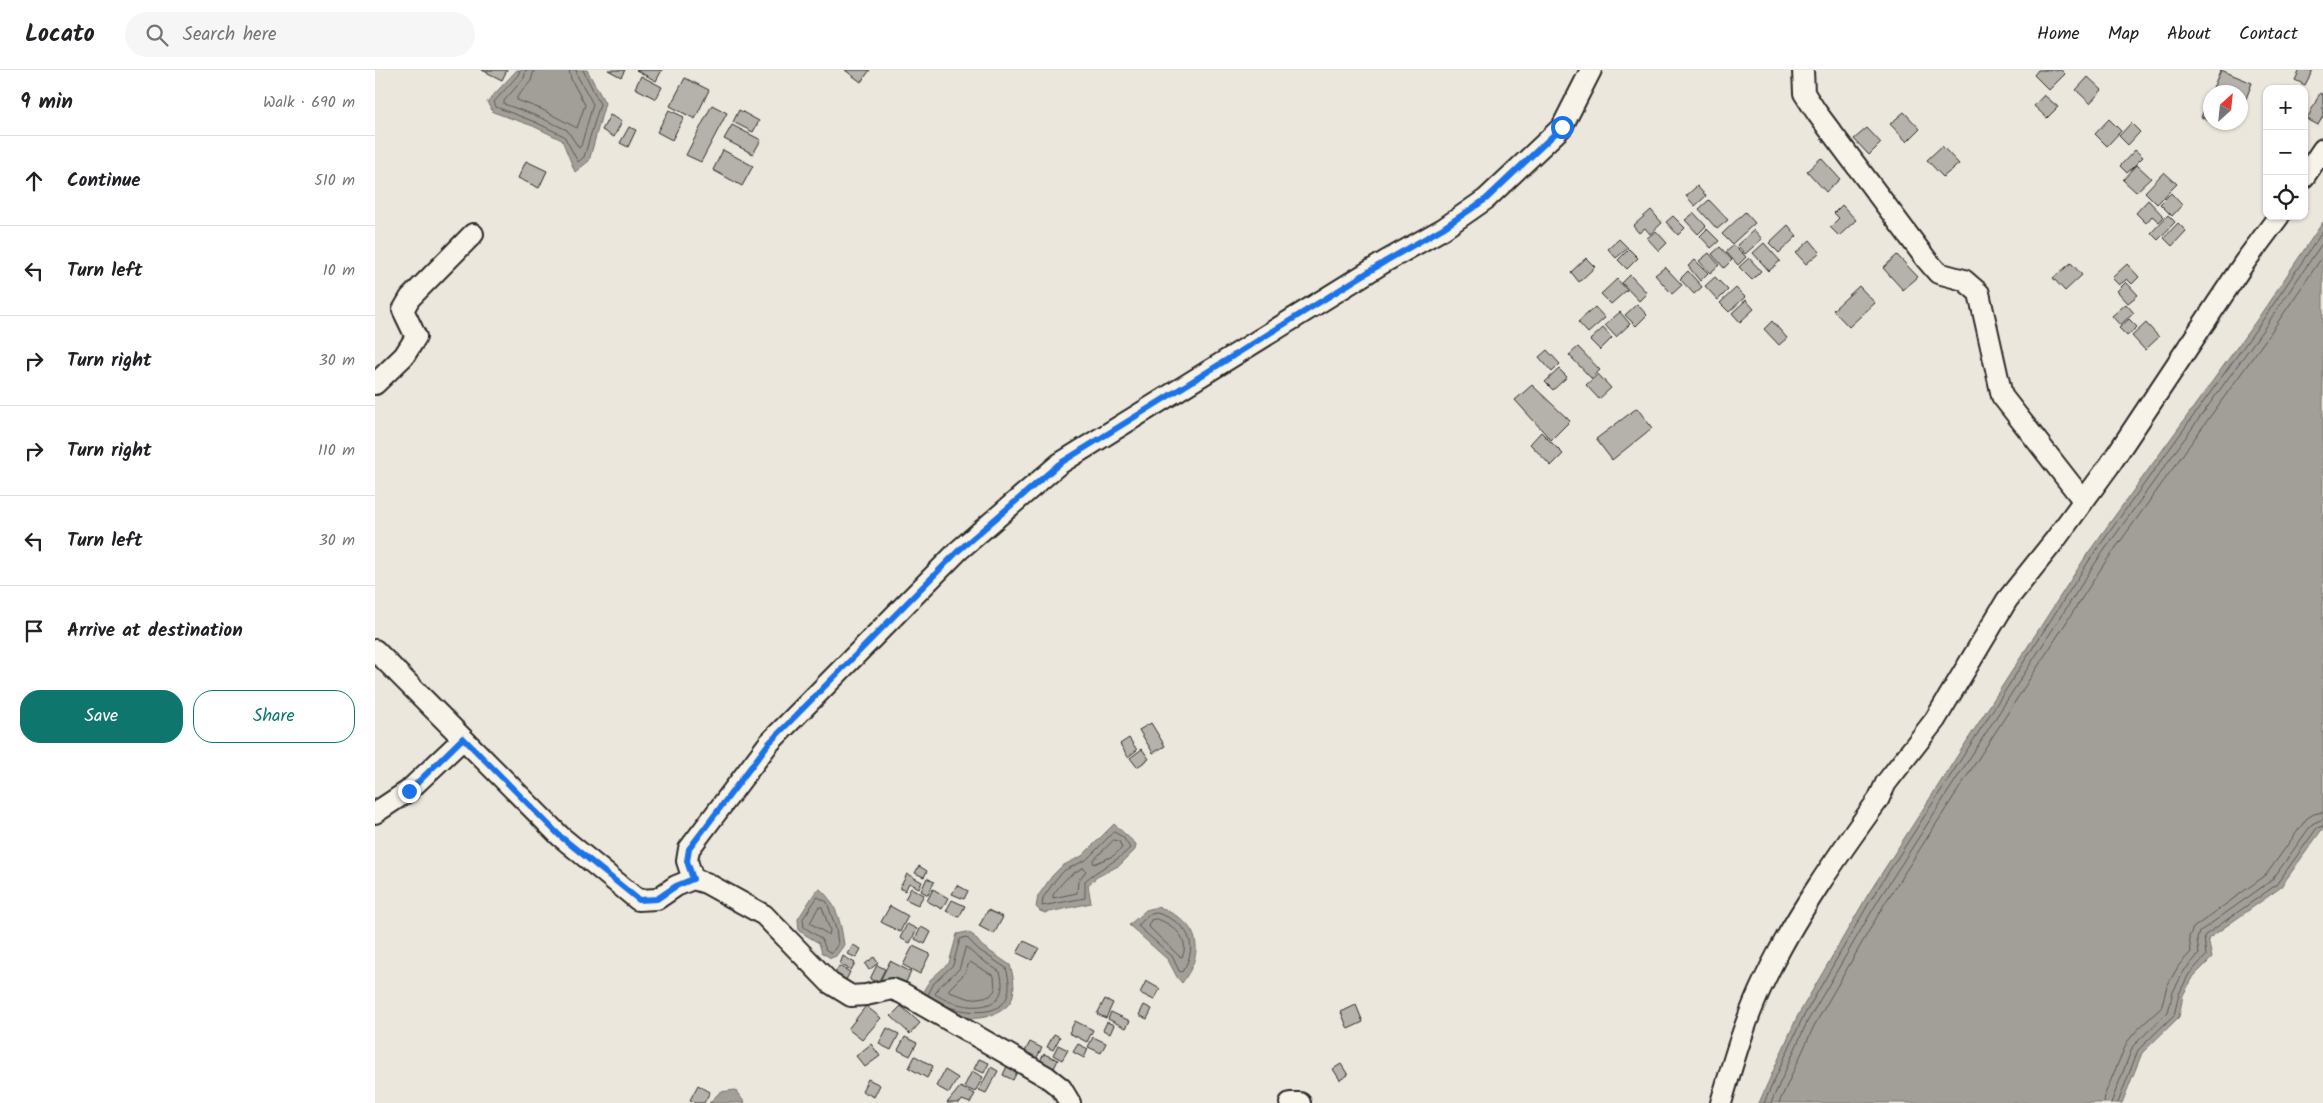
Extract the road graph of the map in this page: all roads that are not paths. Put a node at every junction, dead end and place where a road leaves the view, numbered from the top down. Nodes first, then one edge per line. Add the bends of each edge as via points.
1 (1591, 70) edge
2 (1803, 70) edge
3 (2323, 149) edge
4 (2305, 175) edge
5 (2276, 220) edge
6 (473, 234) dead end
7 (375, 384) edge
8 (2083, 500) junction
9 (375, 650) edge
10 (463, 738) junction
11 (375, 813) edge
12 (693, 879) junction
13 (1070, 1103) edge
14 (1290, 1103) edge
15 (1300, 1103) edge
16 (1721, 1103) edge

1 - 12 street via 1562,127 1486,199 1059,464 958,551 769,743 689,849 687,861
2 - 8 street via 1804,93 1817,113 1926,259 1938,273 1964,280 1979,293 2002,396
3 - 4 street
5 - 8 street
6 - 7 street via 410,298 403,310 416,337 404,356
8 - 16 street via 2007,600 1935,720 1886,783 1801,916 1764,980 1740,1040
9 - 10 street
10 - 11 street via 409,791
10 - 12 street via 560,836 639,900 657,899
12 - 13 street via 764,915 829,983 851,996 866,996 892,989 902,992 1047,1077 1061,1088
14 - 15 street

